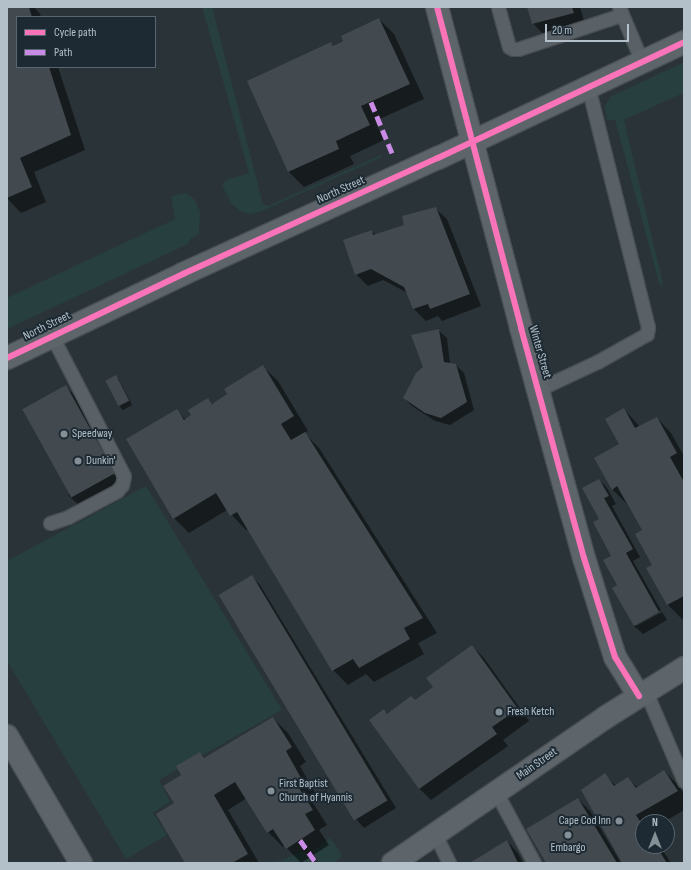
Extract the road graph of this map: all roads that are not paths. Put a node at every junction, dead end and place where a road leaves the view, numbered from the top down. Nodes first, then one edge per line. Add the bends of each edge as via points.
1 (437, 7) edge
2 (498, 7) edge
3 (620, 11) edge
4 (684, 42) edge
5 (642, 62) junction
6 (588, 86) junction
7 (473, 141) junction
8 (52, 336) junction
9 (7, 358) edge
10 (539, 389) junction
11 (50, 523) dead end
12 (684, 668) edge
13 (642, 694) junction
14 (7, 736) edge
15 (684, 781) edge
16 (496, 792) junction
17 (435, 834) junction
18 (81, 863) edge
19 (393, 863) edge
20 (449, 863) edge
21 (534, 863) edge

1 - 7 street, Winter Street
2 - 3 lane via 509,47 513,49
3 - 5 lane
4 - 5 street, North Street
5 - 6 street, North Street
6 - 7 street, North Street
6 - 10 lane via 648,327 647,334 597,362
7 - 8 street, North Street
7 - 10 street, Winter Street
8 - 9 street, North Street
8 - 11 lane via 124,476 117,491 68,517
10 - 13 street, Winter Street via 584,558 616,658
12 - 13 street, Main Street
13 - 15 lane
13 - 16 street, Main Street
14 - 18 street
16 - 17 street, Main Street
16 - 21 lane
17 - 19 street, Main Street
17 - 20 lane

